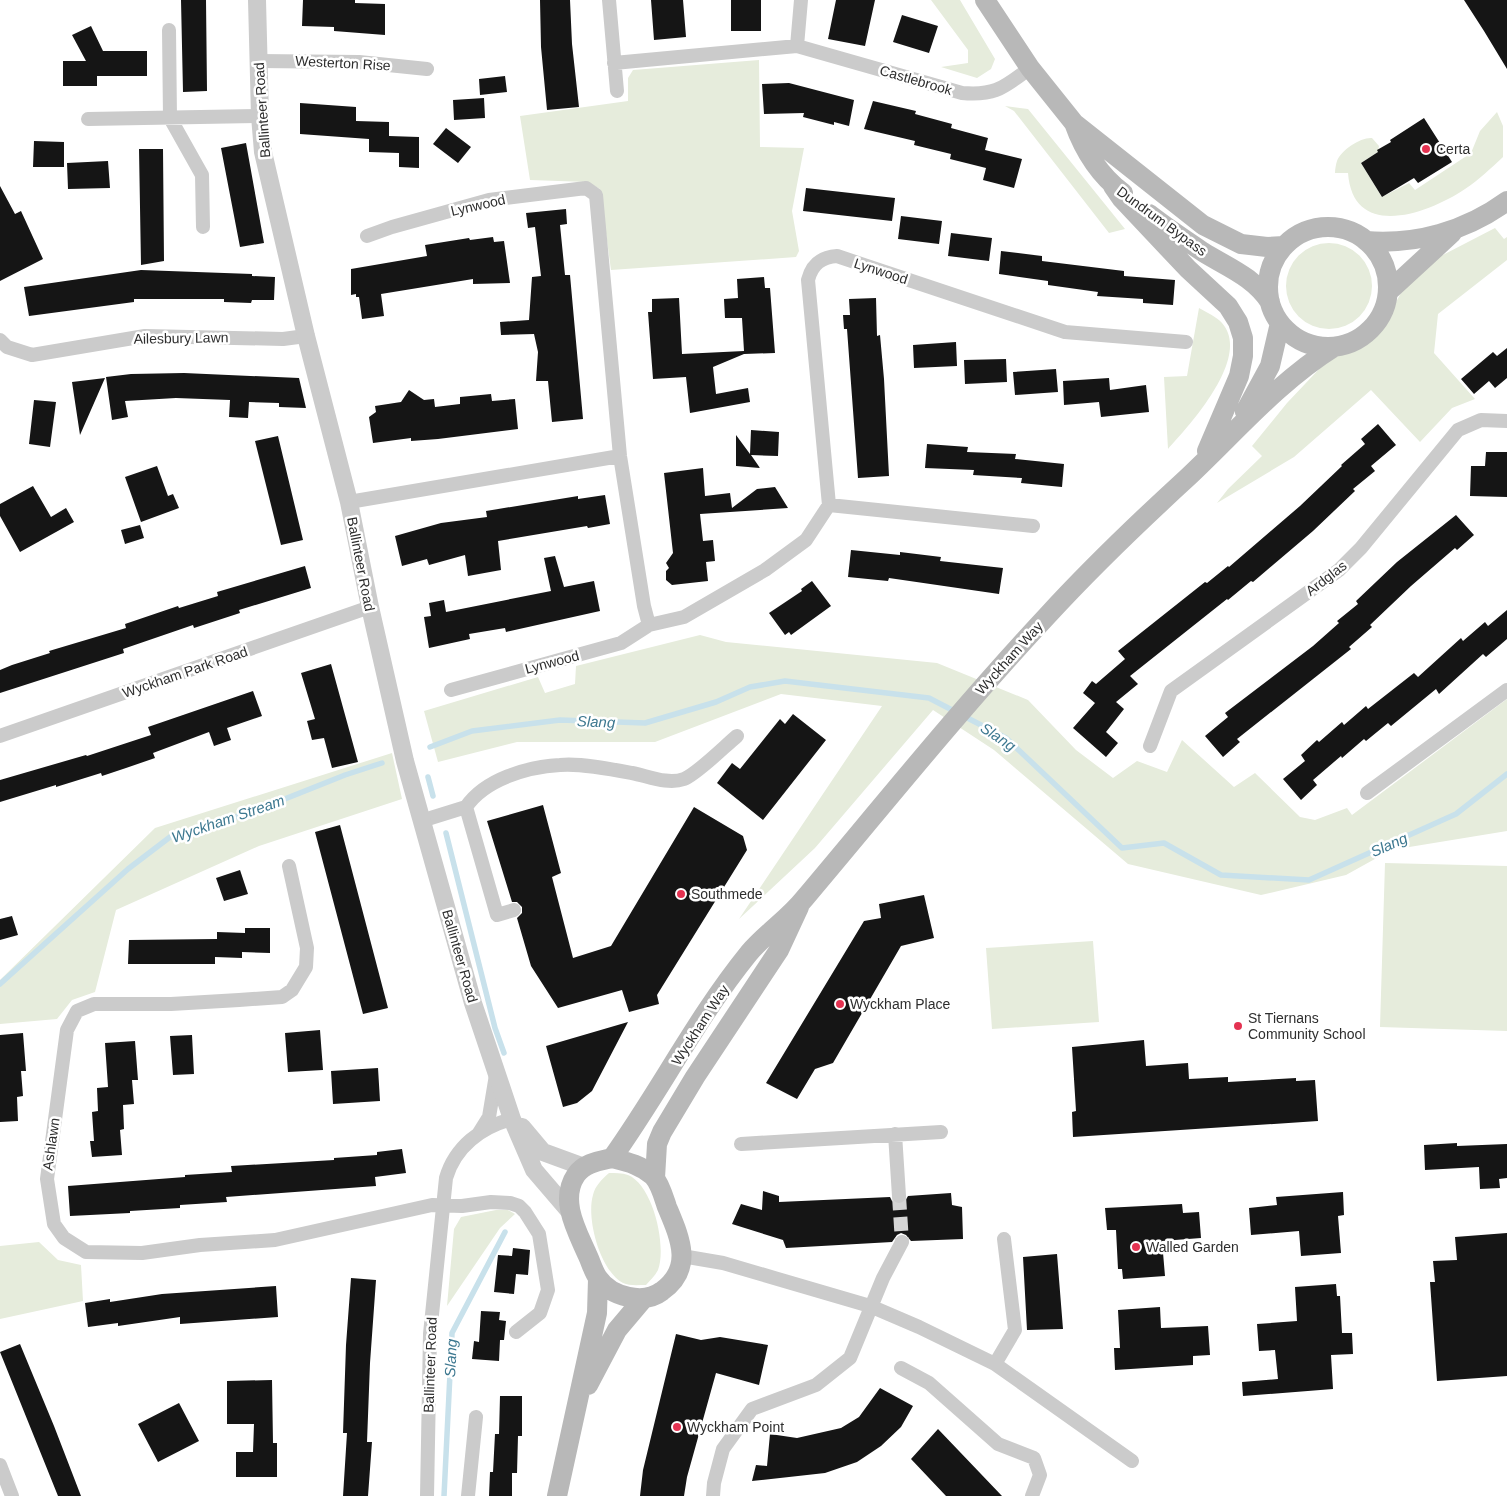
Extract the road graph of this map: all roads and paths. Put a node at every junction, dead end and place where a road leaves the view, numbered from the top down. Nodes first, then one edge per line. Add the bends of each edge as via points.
1 (257, 0) edge
2 (609, 0) edge
3 (801, 0) edge
4 (985, 0) edge
5 (169, 30) dead end
6 (798, 46) junction
7 (258, 61) junction
8 (614, 63) junction
9 (1030, 68) junction
10 (427, 69) dead end
11 (617, 91) dead end
12 (260, 116) junction
13 (170, 118) junction
14 (88, 119) dead end
15 (1074, 123) junction
16 (1113, 186) junction
17 (1507, 200) edge
18 (203, 227) dead end
19 (1456, 230) junction
20 (367, 236) dead end
21 (1366, 240) junction
22 (1284, 246) junction
23 (1388, 292) junction
24 (1270, 302) junction
25 (1280, 322) junction
26 (306, 336) junction
27 (0, 340) edge
28 (1186, 342) dead end
29 (1334, 347) junction
30 (1507, 421) edge
31 (1235, 429) junction
32 (620, 456) junction
33 (1200, 466) junction
34 (349, 502) junction
35 (829, 506) junction
36 (1033, 526) dead end
37 (370, 607) junction
38 (649, 625) junction
39 (451, 690) dead end
40 (1507, 690) edge
41 (0, 736) edge
42 (737, 736) dead end
43 (1150, 746) dead end
44 (1367, 793) dead end
45 (466, 807) junction
46 (421, 821) junction
47 (289, 866) dead end
48 (801, 903) junction
49 (514, 910) dead end
50 (496, 1074) junction
51 (512, 1119) junction
52 (941, 1132) dead end
53 (479, 1133) junction
54 (895, 1134) junction
55 (741, 1144) dead end
56 (612, 1158) junction
57 (584, 1167) junction
58 (654, 1178) junction
59 (899, 1196) tunnel mouth
60 (443, 1205) junction
61 (570, 1212) junction
62 (1004, 1238) dead end
63 (902, 1242) tunnel mouth
64 (682, 1256) junction
65 (598, 1279) junction
66 (644, 1298) junction
67 (870, 1306) junction
68 (516, 1332) dead end
69 (995, 1364) junction
70 (901, 1368) dead end
71 (580, 1400) junction
72 (476, 1417) dead end
73 (1132, 1462) dead end
74 (0, 1465) edge
75 (12, 1496) edge
76 (427, 1496) edge
77 (468, 1496) edge
78 (557, 1496) edge
79 (713, 1496) edge
80 (1032, 1496) edge

1 - 7 street, Ballinteer Road
2 - 8 street
3 - 6 street
4 - 9 main road, Dundrum Bypass
5 - 13 street
6 - 8 street, Castlebrook
6 - 9 street, Castlebrook via 978,95 996,92
7 - 10 street, Westerton Rise via 340,61
7 - 12 street, Ballinteer Road
8 - 11 street
9 - 15 main road, Dundrum Bypass
12 - 13 street
12 - 26 street, Ballinteer Road via 264,152
13 - 14 street
13 - 18 street via 202,175
15 - 16 main road, Dundrum Bypass via 1082,148
15 - 22 main road, Dundrum Bypass via 1204,225 1241,244
16 - 24 main road, Dundrum Bypass via 1166,228 1250,280 1262,289
16 - 33 main road via 1188,269 1228,306 1243,338 1243,356 1232,397
17 - 19 main road
19 - 21 main road via 1392,243
19 - 23 main road
20 - 32 street, Lynwood via 489,200 586,188 596,195
21 - 22 main road via 1343,229 1325,227 1299,235
21 - 23 main road via 1382,262
22 - 24 main road via 1269,276
23 - 29 main road via 1379,319 1367,332 1352,342
24 - 25 main road
25 - 29 main road via 1298,339
25 - 31 main road, Wyckham Way via 1270,366
26 - 27 street, Ailesbury Lawn via 284,339 145,336 32,355 7,348
26 - 34 street, Ballinteer Road
28 - 35 street, Lynwood via 1065,332 838,256 827,257 810,270 808,280
29 - 31 main road, Wyckham Way via 1313,360
30 - 43 street, Ardglas via 1481,420 1458,430 1361,548 1339,570 1171,691
31 - 33 main road, Wyckham Way
32 - 34 street
32 - 38 street, Lynwood
33 - 48 main road, Wyckham Way via 1085,575 1014,652
34 - 37 street, Ballinteer Road
35 - 36 street
35 - 38 street, Lynwood via 806,540 765,570 684,617
37 - 41 street, Wyckham Park Road
37 - 46 street, Ballinteer Road
38 - 39 street, Lynwood via 621,643
40 - 44 street
42 - 45 street via 686,779 673,782 561,764 524,770 487,786
45 - 46 street
45 - 49 street via 497,915
46 - 50 street, Ballinteer Road via 472,1003
47 - 60 street, Ashlawn via 307,948 306,967 292,990 282,997 172,1004 94,1004 77,1011 67,1030 47,1179 54,1224 64,1238 86,1252 142,1253 275,1240
48 - 56 main road, Wyckham Way via 773,927 718,995
48 - 58 main road, Wyckham Way via 779,950 662,1132 657,1144
50 - 51 street, Ballinteer Road
50 - 53 street via 488,1116
51 - 53 street, Ballinteer Road
51 - 57 street, Ballinteer Road via 543,1152
51 - 61 street, Ballinteer Road via 534,1170
52 - 54 street
53 - 60 street, Ballinteer Road via 463,1147 449,1167
54 - 55 street
54 - 59 street
56 - 57 main road
56 - 58 main road via 637,1164
57 - 61 main road via 571,1187
58 - 64 main road via 678,1234
60 - 68 street, Ashlawn via 510,1203 525,1212 539,1234 548,1290 540,1313
60 - 76 street, Ballinteer Road via 430,1334
61 - 65 main road
62 - 69 street via 1015,1330
63 - 67 street
64 - 66 main road via 679,1275 654,1297
64 - 67 street via 723,1264
65 - 66 main road via 619,1294 632,1299
65 - 71 main road via 597,1313
66 - 71 main road via 617,1330
67 - 69 street
67 - 79 street via 850,1358 816,1384 752,1409 723,1449
69 - 73 street
70 - 80 street via 930,1383 998,1444 1034,1458 1040,1475
71 - 78 main road
72 - 77 street
74 - 75 street

